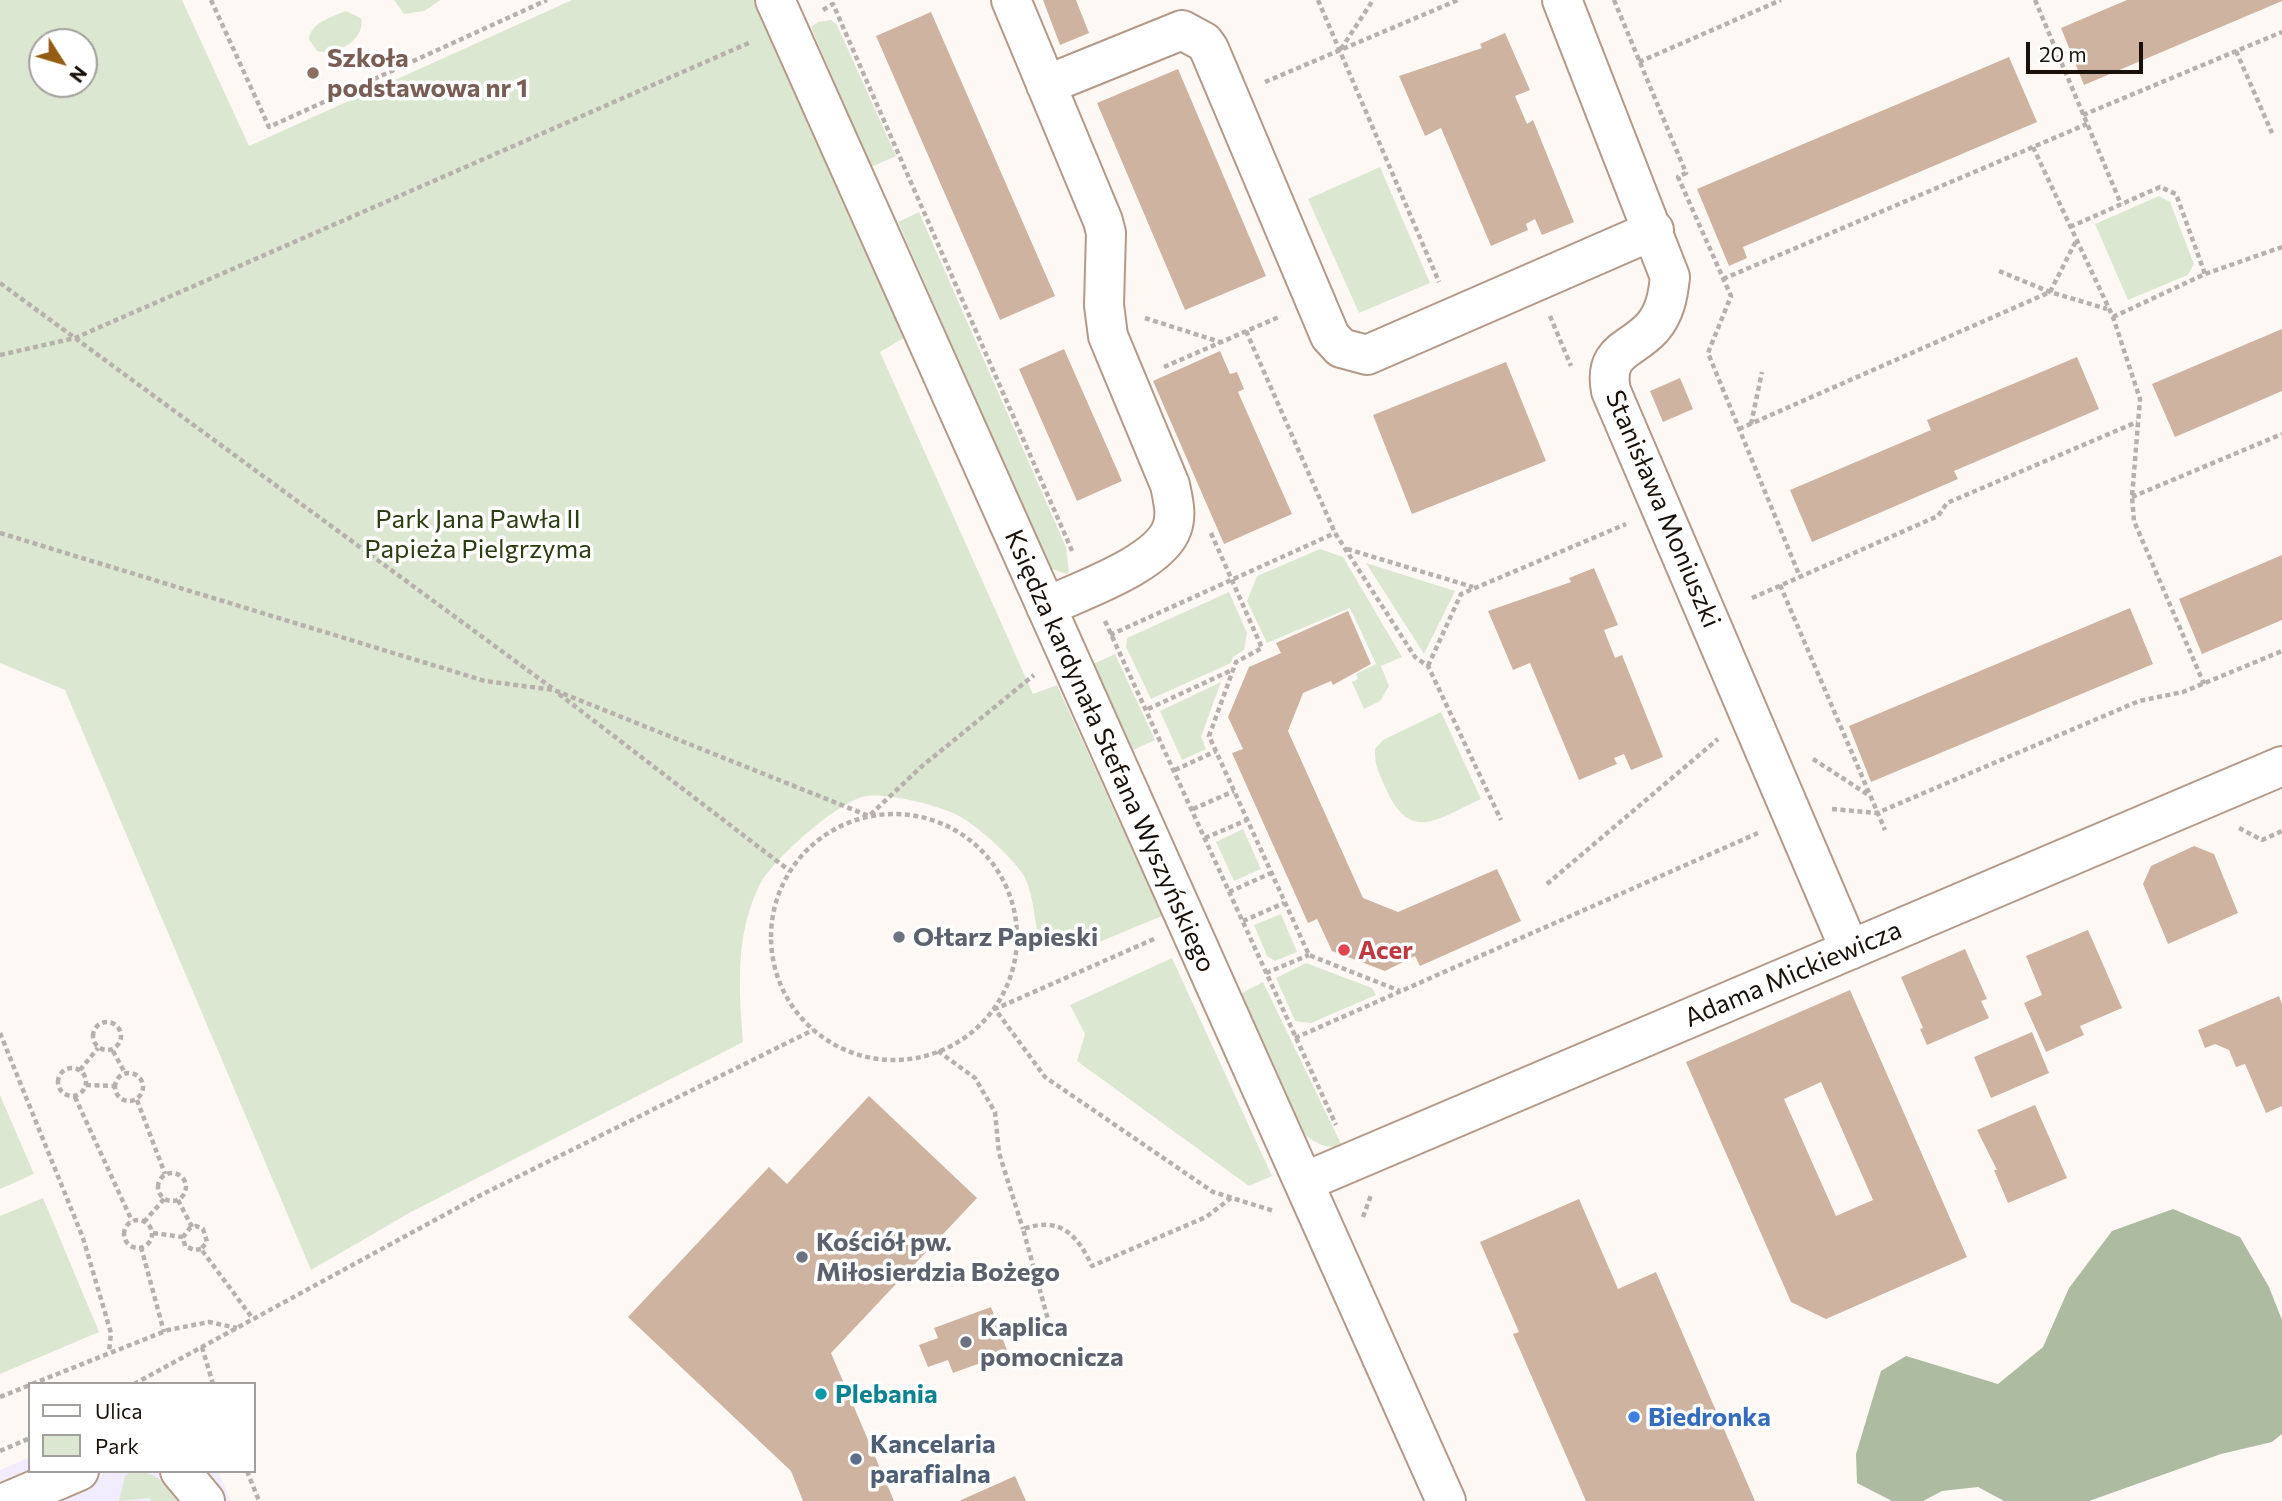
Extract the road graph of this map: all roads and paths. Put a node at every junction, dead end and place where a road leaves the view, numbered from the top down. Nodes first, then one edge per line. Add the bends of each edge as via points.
1 (211, 0) edge
2 (547, 0) edge
3 (841, 0) edge
4 (1011, 0) edge
5 (1318, 0) edge
6 (1373, 0) edge
7 (1458, 0) edge
8 (1562, 0) edge
9 (1781, 0) edge
10 (2035, 0) edge
11 (833, 4) junction
12 (781, 13) edge
13 (2282, 32) edge
14 (1340, 51) junction
15 (2236, 51) junction
16 (1639, 62) dead end
17 (1046, 85) junction
18 (1230, 96) junction
19 (2083, 115) junction
20 (2087, 124) junction
21 (2272, 133) dead end
22 (2033, 148) junction
23 (2121, 204) junction
24 (2070, 227) junction
25 (1654, 230) junction
26 (2077, 241) junction
27 (2282, 247) edge
28 (1999, 271) dead end
29 (2206, 274) junction
30 (1723, 279) dead end
31 (0, 282) edge
32 (1535, 282) junction
33 (2050, 292) junction
34 (1315, 301) junction
35 (1104, 305) junction
36 (2109, 309) junction
37 (1454, 317) junction
38 (2113, 317) junction
39 (1246, 331) junction
40 (75, 338) junction
41 (1221, 342) junction
42 (0, 355) edge
43 (1762, 372) dead end
44 (1575, 374) dead end
45 (1128, 383) junction
46 (2137, 422) junction
47 (1751, 424) junction
48 (1740, 429) dead end
49 (2282, 434) edge
50 (2132, 497) junction
51 (1637, 520) dead end
52 (1209, 529) dead end
53 (0, 533) edge
54 (1335, 533) junction
55 (1347, 549) junction
56 (1231, 580) junction
57 (1780, 585) junction
58 (1088, 587) junction
59 (1474, 588) junction
60 (1752, 598) dead end
61 (1046, 607) junction
62 (1112, 634) junction
63 (2282, 651) edge
64 (1068, 655) junction
65 (1427, 666) junction
66 (1233, 670) junction
67 (2204, 684) junction
68 (554, 690) junction
69 (1148, 709) junction
70 (1728, 734) dead end
71 (1216, 751) junction
72 (1805, 754) dead end
73 (2282, 767) edge
74 (1175, 770) junction
75 (1234, 791) junction
76 (1870, 797) junction
77 (1193, 809) junction
78 (1877, 813) junction
79 (1792, 815) junction
80 (869, 816) junction
81 (1247, 820) junction
82 (1500, 820) dead end
83 (2231, 824) dead end
84 (1885, 830) dead end
85 (2282, 831) edge
86 (1205, 838) junction
87 (790, 871) junction
88 (1271, 873) junction
89 (1547, 884) dead end
90 (1229, 892) junction
91 (1284, 903) junction
92 (1237, 908) junction
93 (1243, 921) junction
94 (1189, 927) junction
95 (1850, 950) junction
96 (1309, 955) junction
97 (1266, 973) junction
98 (1399, 991) junction
99 (995, 1009) junction
100 (813, 1030) junction
101 (0, 1033) edge
102 (1295, 1038) junction
103 (98, 1048) junction
104 (113, 1051) junction
105 (937, 1051) junction
106 (80, 1070) junction
107 (125, 1073) junction
108 (86, 1085) junction
109 (116, 1086) junction
110 (75, 1097) junction
111 (137, 1100) junction
112 (1348, 1128) dead end
113 (165, 1174) junction
114 (1304, 1182) junction
115 (1375, 1184) dead end
116 (1231, 1198) junction
117 (164, 1199) junction
118 (178, 1200) junction
119 (1281, 1213) dead end
120 (1361, 1220) dead end
121 (132, 1221) junction
122 (144, 1222) junction
123 (192, 1227) junction
124 (1023, 1229) junction
125 (153, 1233) junction
126 (183, 1237) junction
127 (141, 1247) junction
128 (201, 1249) junction
129 (253, 1319) junction
130 (237, 1328) junction
131 (164, 1332) junction
132 (1052, 1334) dead end
133 (202, 1347) junction
134 (109, 1352) junction
135 (36, 1382) edge
136 (138, 1382) edge
137 (212, 1382) edge
138 (28, 1385) edge
139 (0, 1397) edge
140 (28, 1439) edge
141 (0, 1451) edge
142 (74, 1473) edge
143 (182, 1473) edge
144 (248, 1473) edge
145 (9, 1501) edge
146 (205, 1501) edge
147 (259, 1501) edge
148 (1446, 1501) edge

1 - 2 path via 269,127
3 - 11 path
4 - 17 street
5 - 14 path
6 - 14 path
7 - 14 path
8 - 25 street, Stanisława Moniuszki
9 - 16 path
10 - 19 path
11 - 12 path
11 - 58 path
12 - 40 path
12 - 61 street, Księdza kardynała Stefana Wyszyńskiego
13 - 15 path
14 - 18 path
14 - 37 path
15 - 19 path
15 - 21 path
17 - 18 street via 1182,30 1204,42
17 - 35 street via 1107,233
18 - 34 street
19 - 20 path
20 - 22 path
20 - 23 path
22 - 24 path
22 - 30 path
23 - 24 path
23 - 29 path via 2160,187 2176,194
24 - 26 path
25 - 32 street
25 - 79 street, Stanisława Moniuszki via 1670,277 1668,295 1651,329 1614,359 1608,376 1611,391
26 - 33 path
26 - 36 path
27 - 29 path
28 - 33 path
29 - 38 path
31 - 40 path
32 - 37 street
32 - 44 path
33 - 36 path
33 - 47 path
34 - 37 street via 1330,336 1341,348 1367,355
34 - 39 path
35 - 41 path
35 - 45 street via 1108,336
36 - 38 path
38 - 46 path via 2140,399
39 - 41 path
39 - 54 path
40 - 42 path
40 - 68 path
41 - 45 path
43 - 47 path
45 - 58 street via 1170,485 1175,510 1172,530 1161,547 1144,559
46 - 50 path
46 - 57 path via 1947,503 1938,516
47 - 48 path
49 - 50 path
50 - 67 path via 2142,542
51 - 59 path
52 - 56 path
53 - 68 path via 485,681
54 - 55 path
54 - 56 path
55 - 59 path
55 - 65 path via 1415,657
56 - 62 path
56 - 66 path via 1262,648 1236,662
57 - 60 path
57 - 76 path
58 - 61 street
58 - 62 path
59 - 65 path via 1461,594
61 - 64 street, Księdza kardynała Stefana Wyszyńskiego
62 - 64 path
62 - 69 path
63 - 67 path
64 - 80 path via 1027,679
64 - 94 street, Księdza kardynała Stefana Wyszyńskiego
65 - 82 path
66 - 69 path
66 - 71 path via 1209,736
67 - 78 path via 2139,701
68 - 80 path
68 - 87 path
69 - 74 path
70 - 89 path
71 - 74 path
71 - 75 path
72 - 76 path
73 - 95 street, Adama Mickiewicza
74 - 77 path
75 - 77 path
75 - 81 path
76 - 78 path
77 - 86 path
78 - 79 path via 1812,807
78 - 84 path
79 - 95 street, Stanisława Moniuszki
79 - 98 path
80 - 87 path via 831,831
80 - 99 path via 926,818 969,838 1004,880 1016,914 1018,942 1014,967
81 - 86 path
81 - 88 path
83 - 85 path via 2262,840
86 - 90 path
87 - 100 path via 774,909 771,949 789,1002
88 - 90 path
88 - 91 path
90 - 92 path
91 - 93 path
91 - 96 path
92 - 93 path
92 - 94 path
93 - 97 path
94 - 99 path
94 - 114 street, Księdza kardynała Stefana Wyszyńskiego
95 - 114 street, Adama Mickiewicza
96 - 97 path
96 - 98 path
97 - 102 path
98 - 102 path
99 - 105 path via 961,1041
99 - 116 path via 1045,1077 1213,1192
100 - 105 path via 837,1047 865,1057 921,1058
100 - 129 path via 479,1196
101 - 134 path via 83,1238 111,1333
102 - 112 path via 1334,1125
103 - 104 path
103 - 104 path via 91,1038 99,1023 107,1022 120,1031
103 - 106 path
104 - 107 path
105 - 124 path via 975,1078 995,1112 999,1153
106 - 108 path
106 - 110 path via 69,1068 59,1078 64,1095
107 - 109 path
107 - 111 path via 132,1072 143,1082
108 - 109 path
108 - 110 path
109 - 111 path via 122,1098
110 - 121 path
111 - 113 path
113 - 117 path via 157,1189
113 - 118 path via 177,1174 185,1181 185,1195
114 - 148 street, Księdza kardynała Stefana Wyszyńskiego
115 - 120 path
116 - 119 path
116 - 124 path via 1206,1217 1092,1266 1080,1241 1067,1231 1052,1225
117 - 118 path
117 - 122 path
118 - 123 path
121 - 122 path
121 - 127 path via 125,1236 131,1245
122 - 125 path
123 - 126 path
123 - 128 path via 207,1235
124 - 132 path
125 - 126 path
125 - 127 path
126 - 128 path via 189,1249
127 - 131 path
128 - 129 path
129 - 130 path
130 - 131 path via 209,1322
130 - 133 path
131 - 134 path
133 - 136 path
133 - 137 path
134 - 135 path
138 - 139 path
140 - 141 path
142 - 145 street
143 - 146 street
144 - 147 path

